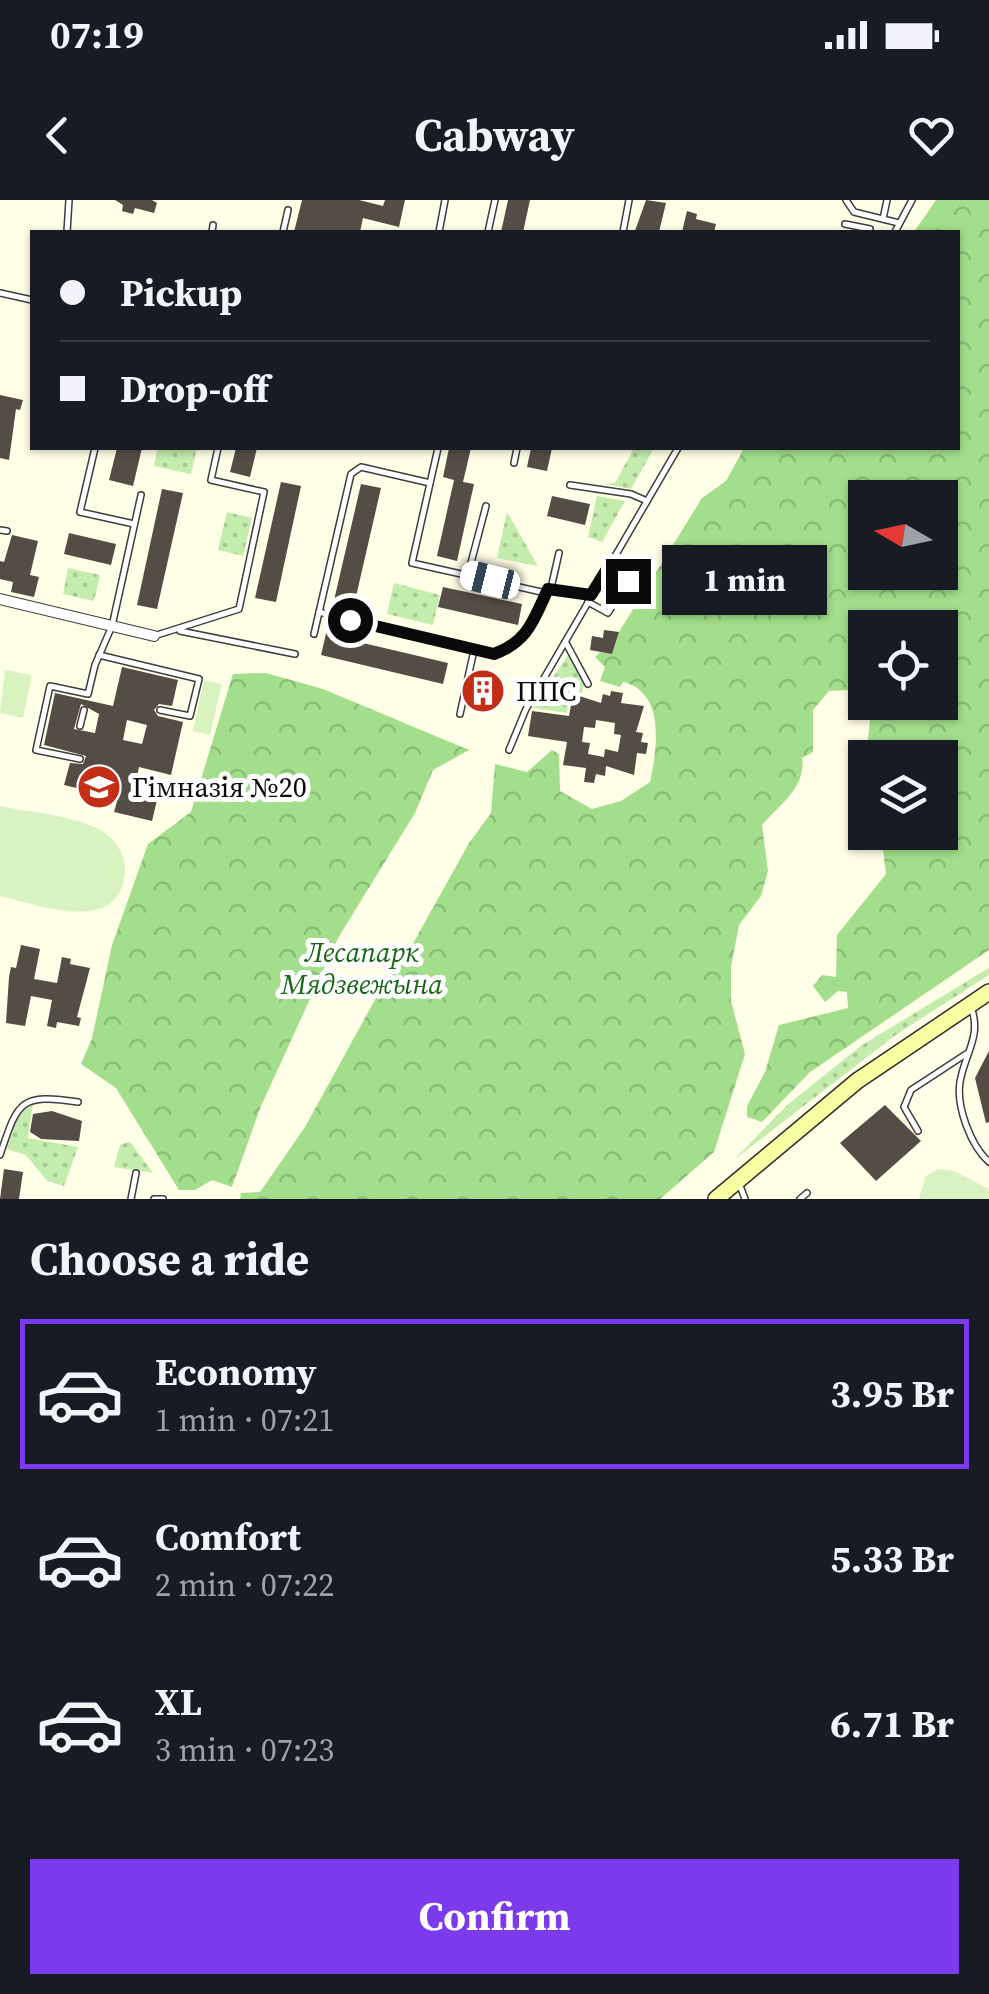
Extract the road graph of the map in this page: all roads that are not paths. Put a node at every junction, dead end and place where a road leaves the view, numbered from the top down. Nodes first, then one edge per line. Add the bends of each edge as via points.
1 (69, 200) edge
2 (445, 200) edge
3 (494, 200) edge
4 (630, 200) edge
5 (846, 200) edge
6 (887, 200) edge
7 (912, 200) edge
8 (288, 210) dead end
9 (872, 216) junction
10 (883, 219) junction
11 (900, 223) junction
12 (845, 224) dead end
13 (68, 230) edge
14 (283, 230) edge
15 (438, 230) edge
16 (488, 230) edge
17 (623, 230) edge
18 (866, 230) edge
19 (870, 230) edge
20 (895, 230) edge
21 (0, 292) edge
22 (30, 300) edge
23 (95, 450) edge
24 (218, 450) edge
25 (438, 450) edge
26 (517, 450) edge
27 (677, 450) edge
28 (514, 463) dead end
29 (430, 482) junction
30 (570, 486) dead end
31 (140, 496) dead end
32 (647, 502) junction
33 (486, 506) dead end
34 (134, 524) junction
35 (558, 553) dead end
36 (607, 569) junction
37 (468, 574) junction
38 (548, 590) junction
39 (590, 598) junction
40 (0, 599) edge
41 (319, 612) junction
42 (330, 614) dead end
43 (350, 620) dead end
44 (112, 626) junction
45 (177, 630) junction
46 (314, 634) dead end
47 (154, 636) joint
48 (566, 644) junction
49 (474, 650) junction
50 (295, 654) dead end
51 (99, 655) junction
52 (588, 684) dead end
53 (84, 710) dead end
54 (160, 710) dead end
55 (460, 714) dead end
56 (80, 726) dead end
57 (508, 750) dead end
58 (80, 760) dead end
59 (989, 992) edge
60 (970, 1004) junction
61 (969, 1053) junction
62 (78, 1102) dead end
63 (918, 1131) dead end
64 (0, 1156) edge
65 (989, 1162) edge
66 (136, 1173) dead end
67 (738, 1180) junction
68 (807, 1193) dead end
69 (131, 1199) edge
70 (154, 1199) edge
71 (163, 1199) edge
72 (716, 1199) edge
73 (745, 1199) edge
74 (800, 1199) edge

1 - 13 lane
2 - 15 lane
3 - 16 lane
4 - 17 lane
5 - 9 lane via 854,212
6 - 10 lane
7 - 11 lane
8 - 14 lane
9 - 10 lane
9 - 19 lane
10 - 11 lane
11 - 20 lane
12 - 18 lane
21 - 22 lane
23 - 34 lane via 80,512
24 - 45 lane via 211,480 264,492 239,608
25 - 29 lane
26 - 28 lane
27 - 32 lane
29 - 37 lane via 412,563
29 - 41 lane via 361,467 351,474
30 - 32 lane
31 - 34 lane
32 - 36 lane
33 - 37 lane
34 - 44 lane
35 - 38 lane
36 - 39 lane
36 - 39 lane via 628,581 608,613
37 - 38 lane
38 - 39 lane
38 - 49 lane via 537,622 510,648 494,654
39 - 48 lane
40 - 44 street
41 - 42 lane
41 - 46 lane
43 - 49 lane
44 - 47 street
44 - 51 lane
45 - 47 lane
45 - 50 lane
48 - 52 lane
48 - 57 lane
49 - 55 lane
51 - 54 lane via 199,679 190,716
51 - 58 lane via 87,697 50,686 36,750
53 - 56 lane
59 - 60 main road
60 - 61 lane via 978,1026
60 - 67 main road via 858,1080
61 - 63 lane via 911,1090 904,1106
61 - 65 lane via 959,1091 971,1140
62 - 64 lane via 38,1096 25,1102 15,1111
66 - 69 lane
67 - 72 main road
67 - 73 lane
68 - 74 lane
70 - 71 lane

